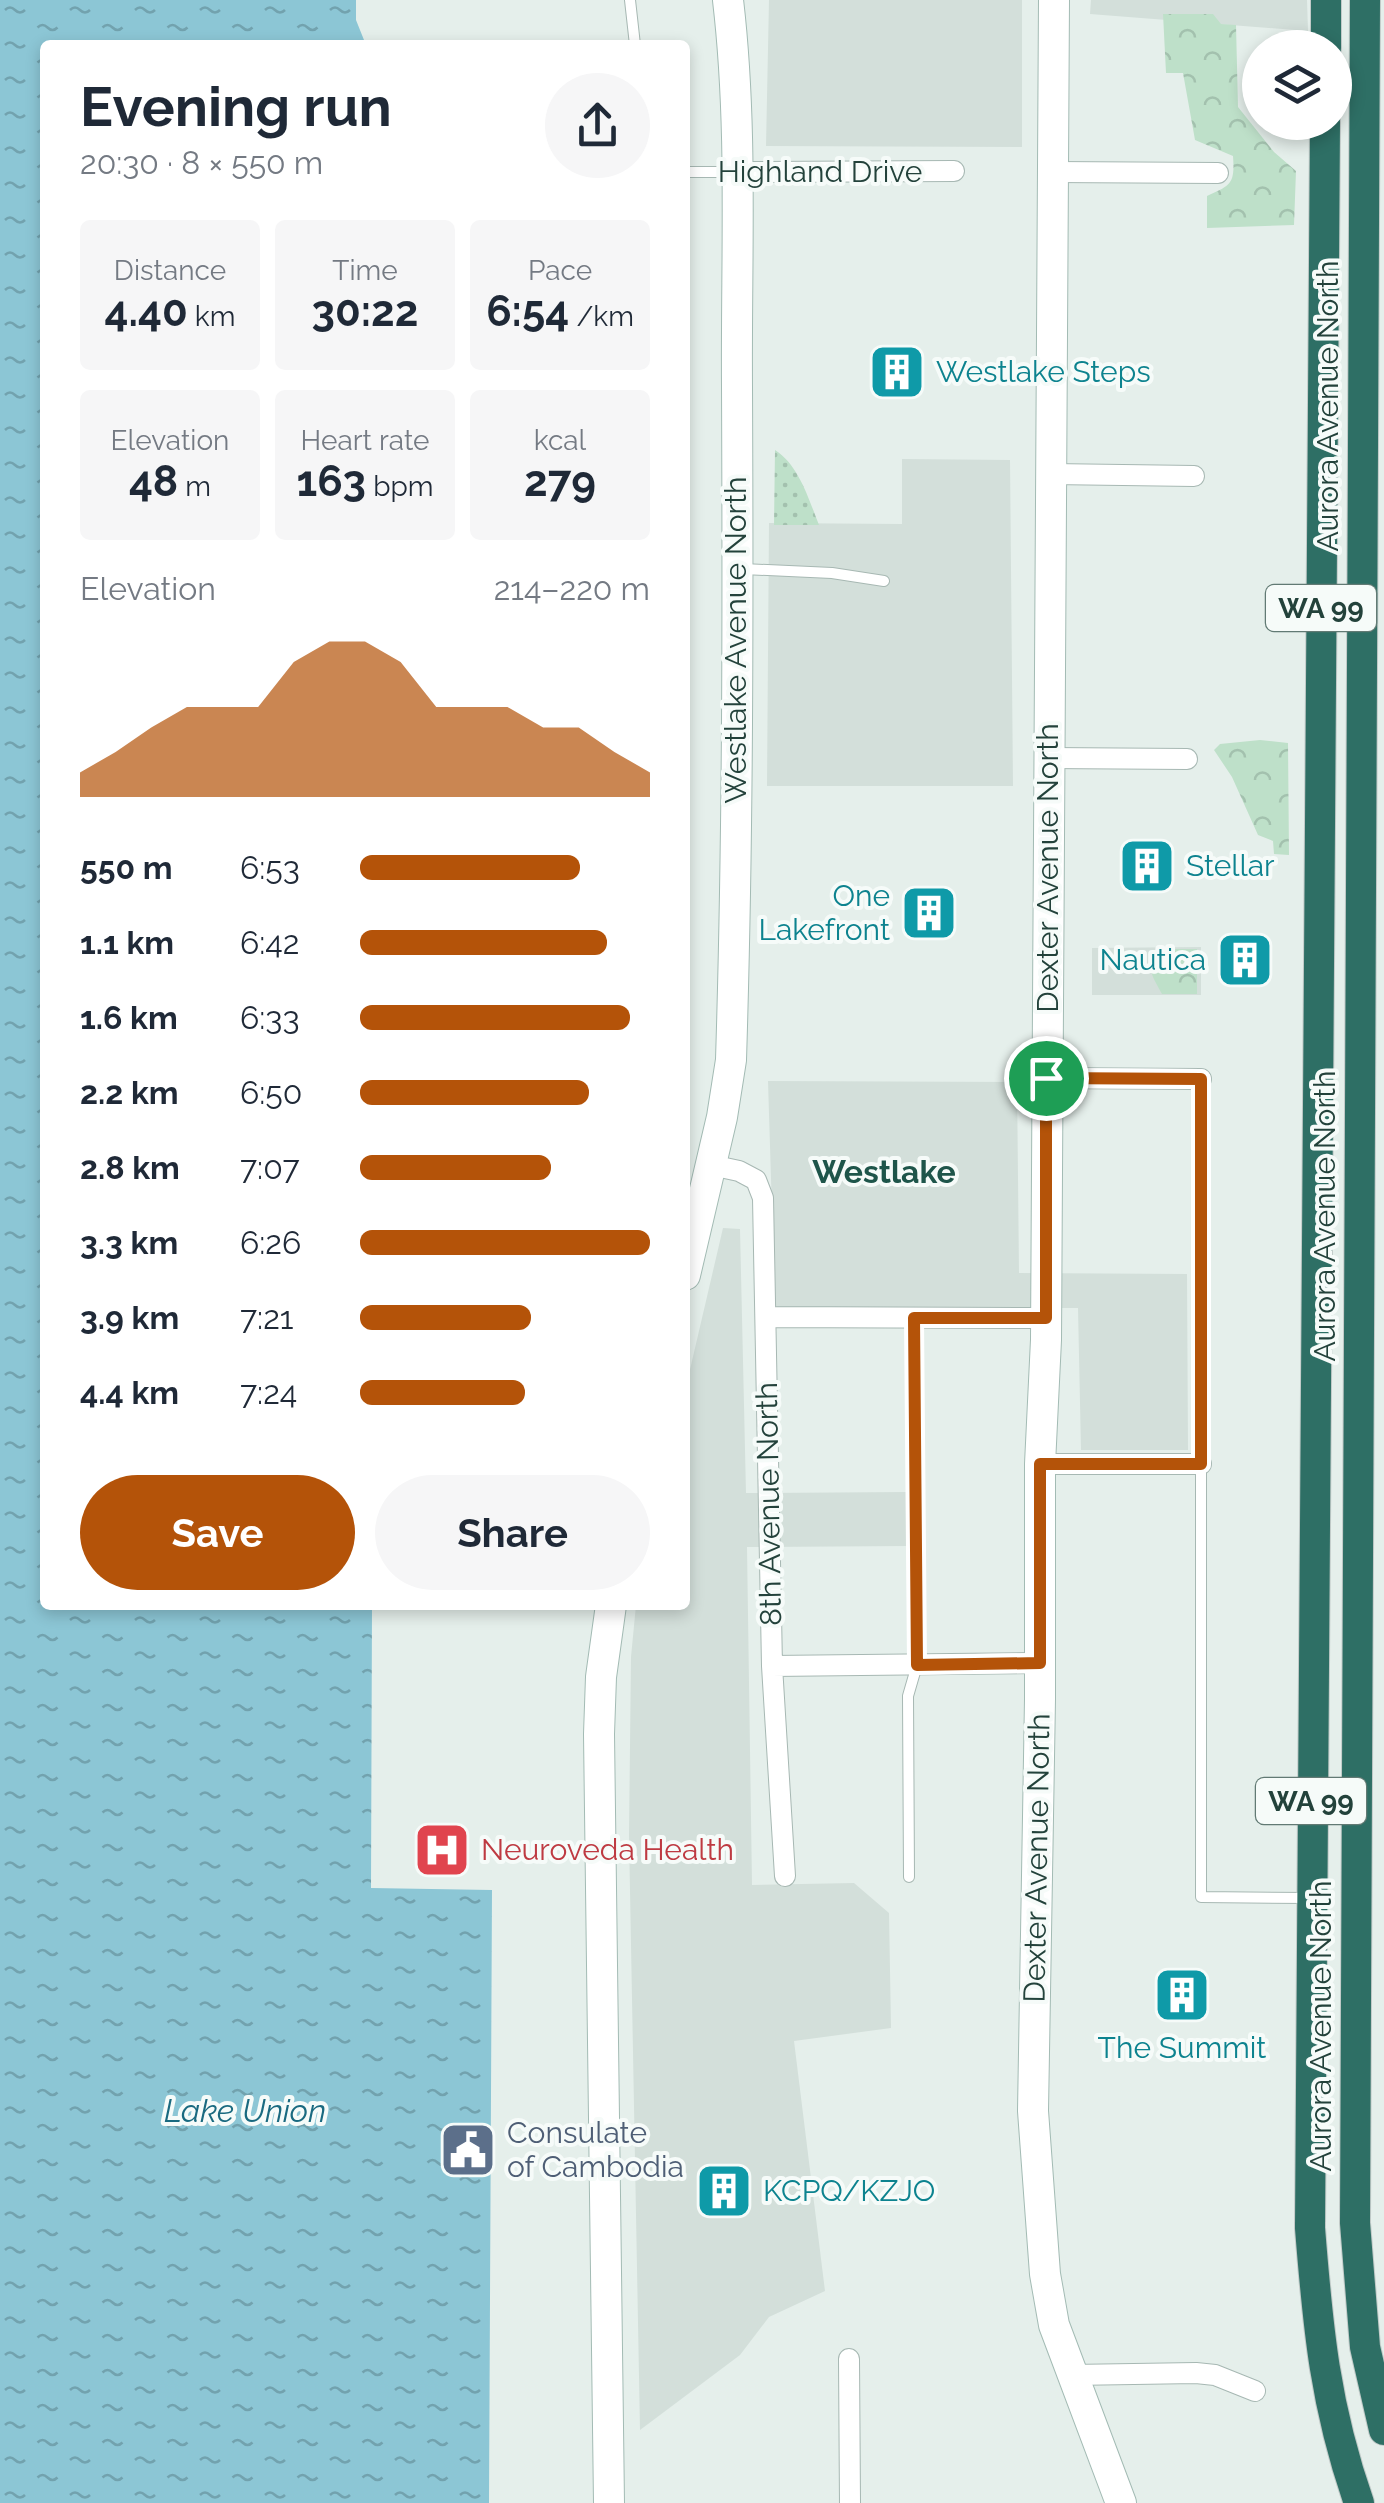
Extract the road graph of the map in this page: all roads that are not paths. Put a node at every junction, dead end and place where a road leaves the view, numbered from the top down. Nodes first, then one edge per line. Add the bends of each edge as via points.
1 (630, 0) edge
2 (728, 0) edge
3 (1054, 0) edge
4 (1326, 0) edge
5 (1365, 0) edge
6 (1326, 30) edge
7 (634, 40) edge
8 (1325, 140) edge
9 (954, 171) dead end
10 (1374, 171) edge
11 (690, 172) edge
12 (737, 172) junction
13 (1054, 172) junction
14 (1218, 174) dead end
15 (1051, 474) junction
16 (1194, 476) dead end
17 (1373, 476) edge
18 (737, 568) junction
19 (884, 581) dead end
20 (1049, 758) junction
21 (1188, 760) dead end
22 (1046, 1078) junction
23 (1201, 1079) joint
24 (711, 1166) junction
25 (690, 1255) edge
26 (766, 1318) junction
27 (914, 1318) junction
28 (1046, 1318) junction
29 (1040, 1464) junction
30 (1201, 1464) junction
31 (610, 1610) edge
32 (1040, 1663) junction
33 (917, 1665) junction
34 (772, 1666) junction
35 (786, 1876) dead end
36 (909, 1877) dead end
37 (1310, 1898) junction
38 (849, 2359) dead end
39 (1071, 2374) junction
40 (1255, 2391) dead end
41 (1384, 2430) edge
42 (609, 2503) edge
43 (850, 2503) edge
44 (1121, 2503) edge
45 (1359, 2503) edge

1 - 7 lane
2 - 12 main road, Westlake Avenue North
3 - 13 main road, Dexter Avenue North
4 - 6 highway
5 - 10 highway, Aurora Avenue North / WA 99
8 - 37 highway, Aurora Avenue North / WA 99
9 - 12 street, Highland Drive
10 - 17 highway, Aurora Avenue North / WA 99
11 - 12 lane, Highland Drive
12 - 18 main road, Westlake Avenue North
13 - 14 street
13 - 15 main road, Dexter Avenue North
15 - 16 street
15 - 20 main road, Dexter Avenue North
17 - 41 highway, Aurora Avenue North / WA 99 via 1355,2223 1365,2347
18 - 19 lane
18 - 24 main road, Westlake Avenue North via 731,1060
20 - 21 street
20 - 22 main road, Dexter Avenue North
22 - 23 street
22 - 28 main road, Dexter Avenue North
23 - 30 lane
24 - 25 main road, Westlake Avenue North
24 - 26 street, 8th Avenue North via 756,1180 763,1198
26 - 27 street
26 - 34 street, 8th Avenue North
27 - 28 street
27 - 33 lane
28 - 29 main road, Dexter Avenue North
29 - 30 street
29 - 32 main road, Dexter Avenue North
30 - 37 lane via 1201,1897
31 - 42 main road via 599,1734
32 - 33 street
32 - 39 main road, Dexter Avenue North via 1033,2111 1045,2274
33 - 34 street
33 - 36 lane via 908,1696
34 - 35 street, 8th Avenue North
37 - 45 highway, Aurora Avenue North / WA 99 via 1316,2306 1330,2408
38 - 43 street
39 - 40 street via 1215,2375
39 - 44 main road, Dexter Avenue North

